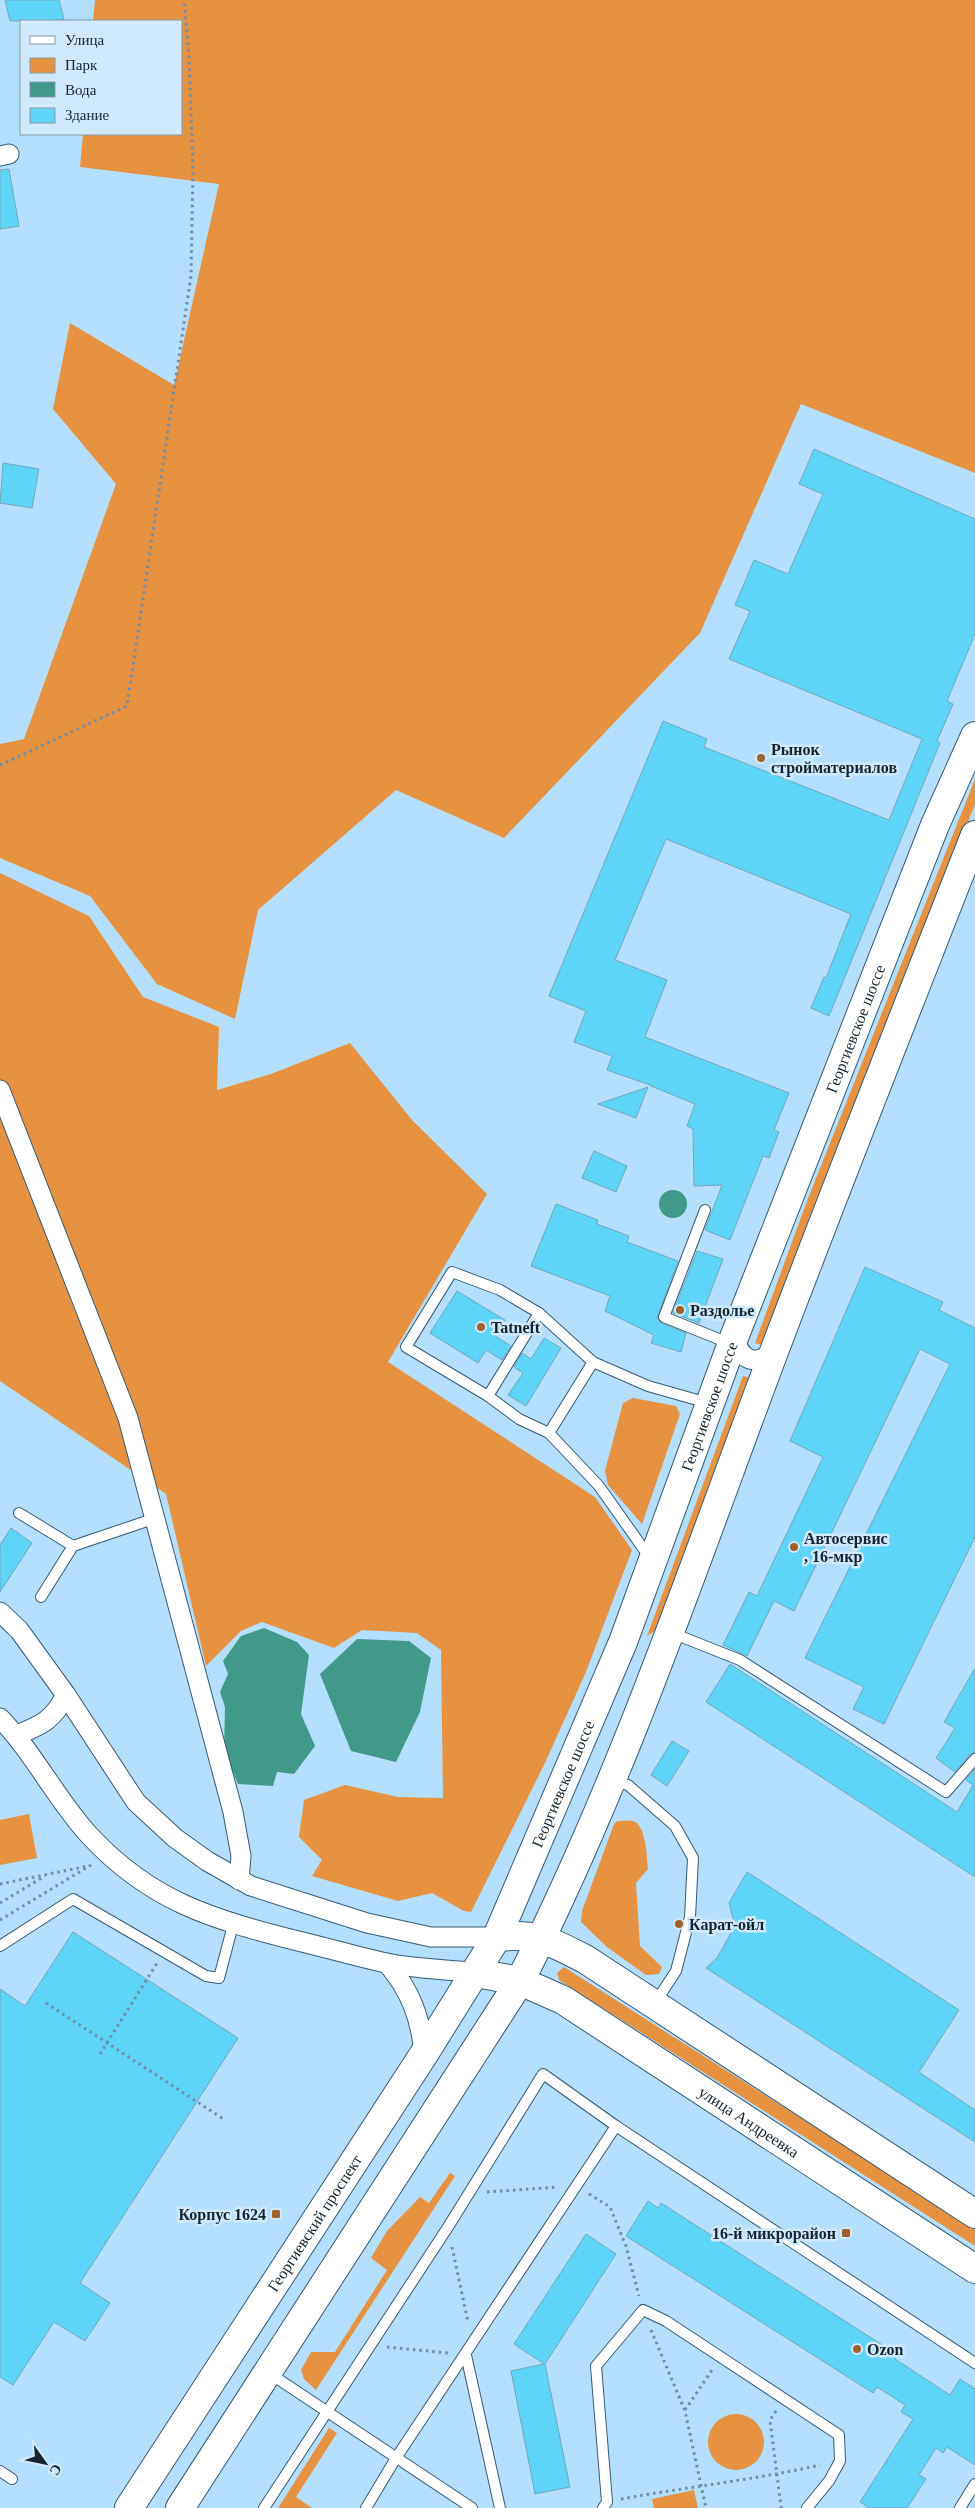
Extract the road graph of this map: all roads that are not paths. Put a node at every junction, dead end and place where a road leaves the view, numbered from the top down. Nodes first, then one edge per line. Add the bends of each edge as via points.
1 (975, 736) edge
2 (975, 835) edge
3 (0, 1090) edge
4 (705, 1210) dead end
5 (539, 1313) junction
6 (734, 1340) junction
7 (775, 1348) junction
8 (593, 1362) junction
9 (488, 1396) junction
10 (711, 1404) junction
11 (549, 1433) junction
12 (19, 1513) dead end
13 (153, 1519) junction
14 (73, 1546) junction
15 (653, 1562) junction
16 (41, 1598) dead end
17 (0, 1612) edge
18 (670, 1632) junction
19 (66, 1695) junction
20 (0, 1718) edge
21 (17, 1735) junction
22 (975, 1759) edge
23 (613, 1780) junction
24 (239, 1880) junction
25 (233, 1925) junction
26 (497, 1937) junction
27 (542, 1938) junction
28 (0, 1946) edge
29 (387, 1963) junction
30 (476, 1973) junction
31 (520, 1981) junction
32 (654, 2005) junction
33 (424, 2054) junction
34 (616, 2126) junction
35 (975, 2214) edge
36 (975, 2269) edge
37 (466, 2355) junction
38 (975, 2363) edge
39 (267, 2372) junction
40 (326, 2411) junction
41 (396, 2458) junction
42 (0, 2471) edge
43 (12, 2479) dead end
44 (975, 2484) edge
45 (605, 2505) edge
46 (129, 2508) edge
47 (180, 2508) edge
48 (264, 2508) edge
49 (366, 2508) edge
50 (472, 2508) edge
51 (500, 2508) edge
52 (807, 2508) edge
53 (960, 2508) edge

1 - 6 main road, Георгиевское шоссе via 935,825
2 - 7 main road
3 - 13 street via 128,1418
4 - 6 lane via 664,1317
5 - 8 lane
5 - 9 lane
5 - 9 lane via 500,1290 452,1272 406,1347
6 - 7 street via 740,1353 754,1361 762,1359
6 - 10 main road, Георгиевское шоссе
7 - 18 main road
8 - 10 lane via 648,1386
8 - 11 lane
9 - 11 lane via 519,1419
10 - 15 main road, Георгиевское шоссе
11 - 15 lane via 599,1486
12 - 14 lane
13 - 14 lane
13 - 24 street via 233,1812 240,1856
14 - 16 lane
15 - 26 main road, Георгиевское шоссе via 576,1756
17 - 19 street via 19,1630
18 - 22 lane via 740,1660 946,1792
18 - 23 main road
19 - 21 street via 48,1721
19 - 24 street via 136,1802 175,1838
20 - 21 street
21 - 25 street via 64,1805 112,1858 146,1885 183,1906
23 - 27 main road
23 - 32 lane via 628,1785 676,1826 693,1858 690,1917 676,1971
24 - 26 street via 307,1905 376,1925 431,1936
25 - 28 lane via 219,1978 206,1976 73,1899
25 - 29 street
26 - 27 main road via 521,1935
26 - 30 main road, Георгиевский проспект
27 - 31 main road
27 - 32 main road via 585,1959
29 - 30 street
29 - 33 street via 410,1993
30 - 31 main road, улица Андреевка
30 - 33 main road, Георгиевский проспект
31 - 36 main road, улица Андреевка via 563,2000
31 - 39 main road
32 - 35 main road
33 - 46 main road, Георгиевский проспект
34 - 37 lane
34 - 38 lane
34 - 40 lane via 543,2074 448,2227
37 - 41 lane
37 - 51 lane
39 - 40 lane
39 - 47 main road
40 - 41 lane
40 - 48 lane
41 - 49 lane
41 - 50 lane
42 - 43 lane
44 - 53 lane
45 - 52 lane via 596,2366 643,2310 666,2320 839,2435 840,2461

